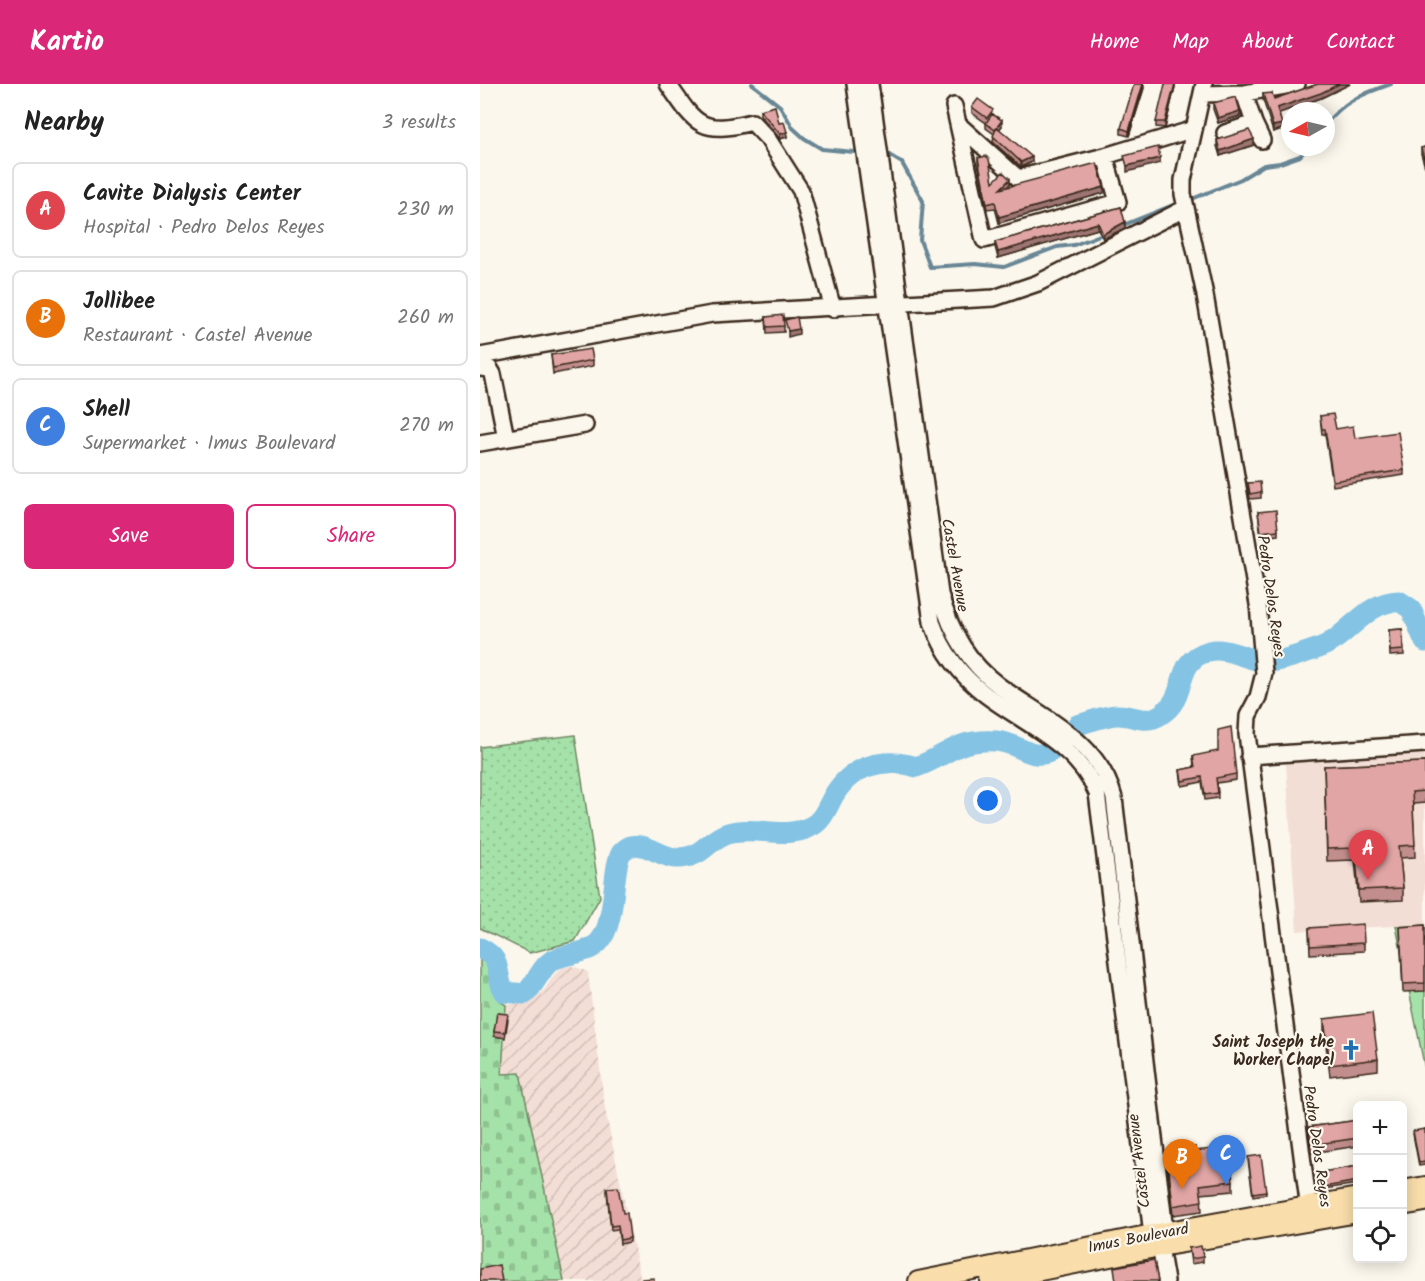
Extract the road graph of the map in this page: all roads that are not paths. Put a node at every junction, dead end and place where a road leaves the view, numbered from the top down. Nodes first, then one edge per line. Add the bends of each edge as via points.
1 (668, 84) edge
2 (855, 84) edge
3 (870, 84) edge
4 (1297, 84) edge
5 (1203, 89) edge
6 (1244, 93) junction
7 (954, 106) dead end
8 (1254, 123) junction
9 (958, 124) junction
10 (1194, 129) junction
11 (1225, 133) dead end
12 (1262, 140) dead end
13 (1105, 156) junction
14 (1186, 208) junction
15 (893, 305) junction
16 (833, 309) junction
17 (480, 356) edge
18 (480, 368) edge
19 (585, 425) dead end
20 (506, 438) junction
21 (480, 443) edge
22 (1425, 744) edge
23 (1249, 756) junction
24 (1425, 1186) edge
25 (1407, 1189) edge
26 (1353, 1199) edge
27 (1425, 1202) edge
28 (1407, 1205) edge
29 (1309, 1213) junction
30 (1353, 1213) edge
31 (1159, 1237) junction
32 (918, 1281) edge
33 (990, 1281) edge
34 (1166, 1281) edge

1 - 16 street via 692,119 722,130 752,122 768,139 801,191
2 - 15 street, Castel Avenue
3 - 15 street, Castel Avenue
4 - 6 street
5 - 6 street
5 - 10 street, Pedro Delos Reyes
6 - 8 street
7 - 9 street
8 - 11 street
8 - 12 street
9 - 13 street via 1018,178
9 - 13 street via 984,240 1118,202
10 - 13 street
10 - 14 street, Pedro Delos Reyes via 1183,180
14 - 15 street via 1038,284 994,298
14 - 23 street, Pedro Delos Reyes via 1255,581 1264,673 1248,716
15 - 16 street
15 - 31 street, Castel Avenue via 940,594 950,626 964,651 987,675 1064,728 1110,785
16 - 17 street via 712,314
18 - 20 street via 490,369 493,374
19 - 20 street
20 - 21 street
22 - 23 street
23 - 29 street, Pedro Delos Reyes
24 - 25 main road
26 - 29 main road, Imus Boulevard
27 - 28 main road
29 - 30 main road, Imus Boulevard
29 - 31 main road, Imus Boulevard
31 - 32 main road, Imus Boulevard
31 - 33 main road, Imus Boulevard
31 - 34 street, Castel Avenue

